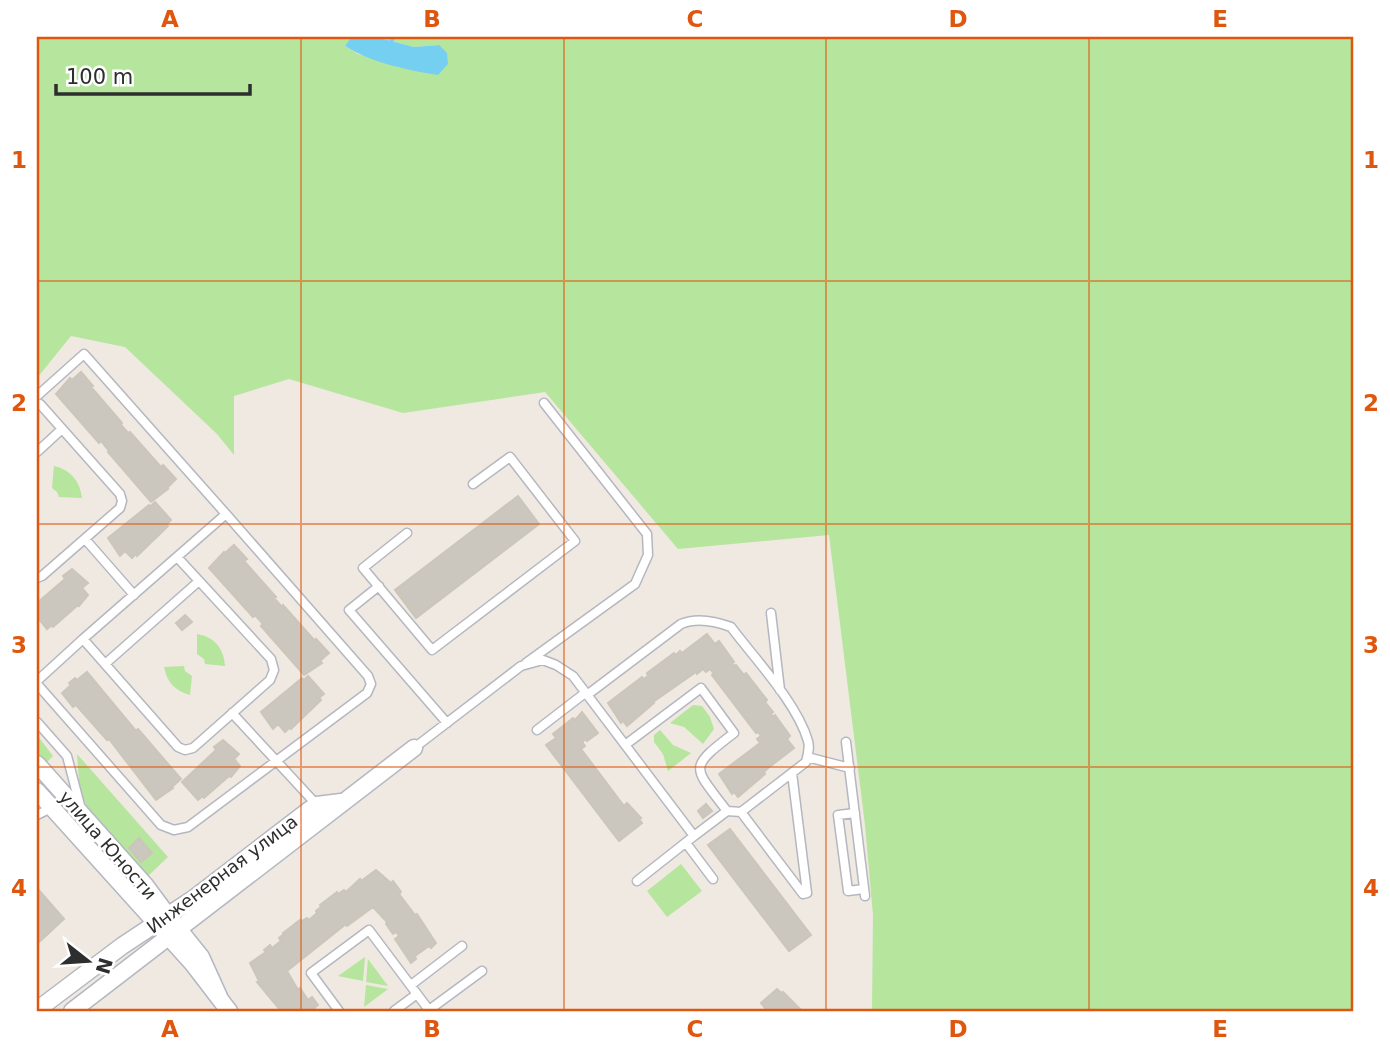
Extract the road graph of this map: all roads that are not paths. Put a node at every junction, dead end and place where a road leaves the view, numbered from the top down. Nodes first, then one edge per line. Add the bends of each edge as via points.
1 (38, 402) edge
2 (544, 404) dead end
3 (62, 429) junction
4 (37, 452) edge
5 (473, 484) dead end
6 (226, 514) junction
7 (407, 533) dead end
8 (85, 538) junction
9 (177, 557) junction
10 (37, 578) edge
11 (199, 581) junction
12 (379, 586) junction
13 (134, 594) junction
14 (771, 612) dead end
15 (83, 639) junction
16 (105, 664) junction
17 (521, 666) junction
18 (37, 682) edge
19 (780, 691) junction
20 (586, 694) junction
21 (232, 713) junction
22 (37, 723) edge
23 (447, 723) junction
24 (537, 730) dead end
25 (846, 742) dead end
26 (625, 746) junction
27 (414, 748) joint
28 (807, 757) junction
29 (276, 761) junction
30 (37, 764) edge
31 (850, 768) junction
32 (792, 772) junction
33 (37, 791) edge
34 (347, 802) junction
35 (317, 805) junction
36 (44, 811) edge
37 (727, 811) junction
38 (741, 812) junction
39 (855, 813) junction
40 (82, 815) junction
41 (694, 836) junction
42 (686, 843) junction
43 (713, 878) dead end
44 (636, 881) dead end
45 (162, 920) junction
46 (173, 933) junction
47 (463, 946) dead end
48 (482, 971) dead end
49 (411, 985) junction
50 (417, 994) junction
51 (225, 1005) edge
52 (37, 1010) edge
53 (72, 1011) edge
54 (339, 1011) edge
55 (394, 1011) edge

1 - 3 lane
1 - 6 lane via 84,354
2 - 17 lane via 647,534 648,555 635,584
3 - 4 lane
3 - 8 lane via 122,501 120,508
5 - 12 lane via 510,457 575,541 432,650
6 - 9 lane
6 - 29 lane via 370,680 367,693
7 - 12 lane via 363,568
8 - 10 lane
8 - 13 lane
9 - 11 lane
9 - 13 lane
11 - 16 lane
11 - 21 lane via 273,664 270,680
12 - 23 lane via 349,610
13 - 15 lane
14 - 19 lane
15 - 16 lane
15 - 18 lane
16 - 21 lane via 181,749 193,748
17 - 20 lane via 543,660 556,665 573,676
17 - 23 lane
18 - 29 lane via 167,828 188,827
19 - 20 lane via 731,627 688,620
19 - 28 lane via 805,733
20 - 24 lane
20 - 26 lane
21 - 29 lane
22 - 40 lane via 67,756
23 - 27 lane
25 - 31 lane
26 - 37 lane via 701,688 734,733 705,755 699,766 700,775
26 - 41 lane
27 - 34 street, Инженерная улица
28 - 31 lane
28 - 32 lane
29 - 35 lane
30 - 40 street, улица Юности
31 - 39 lane
32 - 38 lane
32 - 38 lane via 807,893 803,894
33 - 36 street, улица Юности
34 - 35 street, Инженерная улица
34 - 46 street, Инженерная улица
35 - 45 street, Инженерная улица
36 - 45 street, улица Юности
37 - 38 lane
37 - 41 lane
39 - 39 lane via 838,815 841,840 848,891 865,892
40 - 45 street, улица Юности
41 - 42 lane
42 - 43 lane
42 - 44 lane
45 - 46 street, улица Юности
45 - 52 street, Инженерная улица
46 - 51 street, улица Юности
46 - 53 street, Инженерная улица
47 - 49 lane
48 - 50 lane via 429,1010
49 - 50 lane
49 - 54 lane via 369,930 311,973
50 - 55 lane

